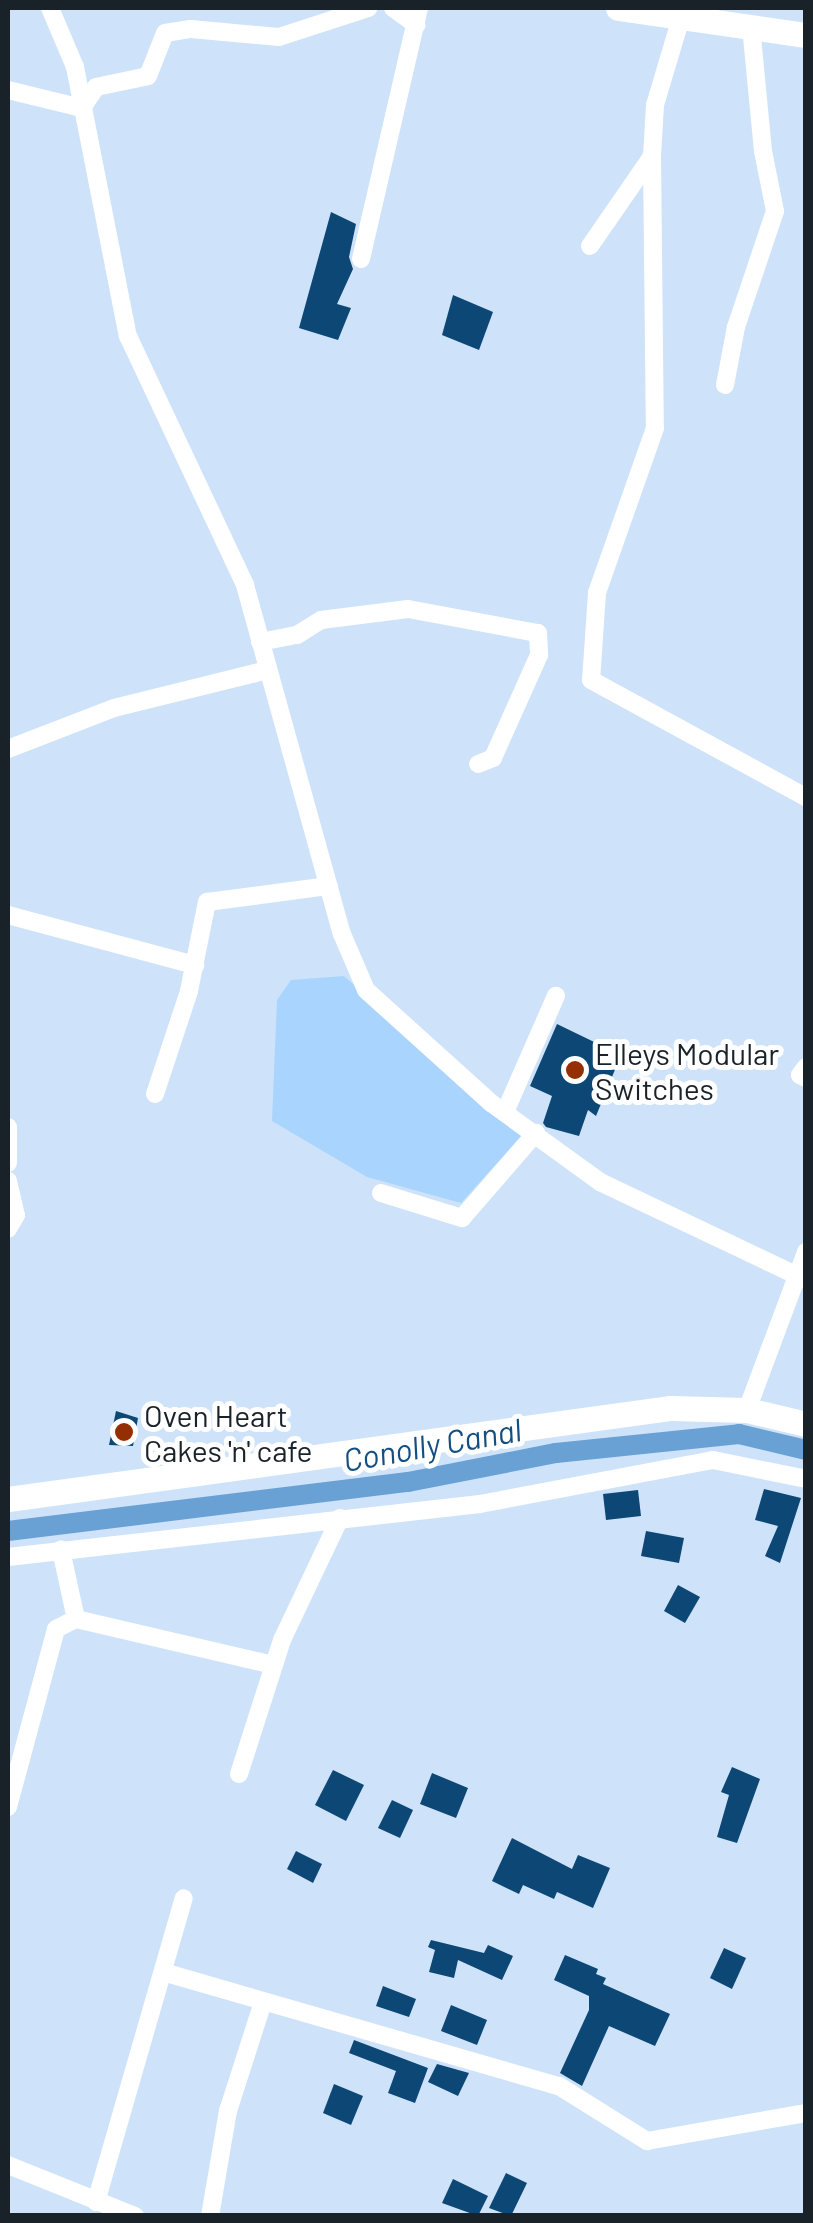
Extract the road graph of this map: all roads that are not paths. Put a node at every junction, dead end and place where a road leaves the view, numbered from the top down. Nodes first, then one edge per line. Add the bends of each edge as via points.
1 (50, 8) edge
2 (368, 8) edge
3 (393, 8) edge
4 (618, 8) edge
5 (720, 14) edge
6 (417, 16) edge
7 (681, 18) junction
8 (751, 27) junction
9 (806, 36) edge
10 (8, 90) edge
11 (82, 108) junction
12 (652, 156) junction
13 (590, 246) dead end
14 (361, 259) dead end
15 (724, 385) dead end
16 (260, 642) junction
17 (268, 670) junction
18 (8, 749) edge
19 (478, 764) dead end
20 (806, 797) edge
21 (329, 886) junction
22 (9, 922) edge
23 (194, 965) junction
24 (556, 996) dead end
25 (806, 1067) edge
26 (806, 1078) edge
27 (155, 1094) dead end
28 (505, 1112) junction
29 (8, 1127) edge
30 (536, 1132) junction
31 (8, 1163) edge
32 (8, 1181) edge
33 (381, 1193) dead end
34 (8, 1229) edge
35 (806, 1252) edge
36 (801, 1278) edge
37 (747, 1410) junction
38 (806, 1424) edge
39 (806, 1479) edge
40 (8, 1499) edge
41 (340, 1518) junction
42 (61, 1550) junction
43 (8, 1557) edge
44 (76, 1620) junction
45 (274, 1665) junction
46 (239, 1774) dead end
47 (8, 1807) edge
48 (184, 1898) dead end
49 (162, 1972) junction
50 (263, 2002) junction
51 (806, 2113) edge
52 (8, 2165) edge
53 (96, 2202) junction
54 (132, 2215) edge
55 (210, 2216) edge

1 - 11 street
2 - 11 street via 278,37 191,29 165,34 148,76 96,86
3 - 6 street
4 - 7 main road
5 - 7 main road
5 - 8 main road
6 - 14 street
7 - 12 street via 655,105
8 - 9 main road
8 - 15 street via 775,211
10 - 11 street
11 - 16 street via 128,336 239,571
12 - 13 street
12 - 20 street via 655,428 597,593 591,680
16 - 17 street
16 - 19 street via 297,636 321,620 408,609 538,633 539,656 493,758
17 - 18 street via 114,708
17 - 21 street
21 - 23 street via 206,902
21 - 28 street via 366,990
22 - 23 street
23 - 27 street
24 - 28 street
25 - 26 street via 800,1075
28 - 30 street
29 - 31 street
30 - 33 street via 462,1218
30 - 36 street via 600,1182
32 - 34 street via 16,1215
35 - 36 street
36 - 37 street
37 - 38 main road
37 - 40 main road via 671,1408
39 - 41 street via 713,1460 480,1504
41 - 42 street
41 - 45 street
42 - 43 street
42 - 44 street
44 - 45 street
44 - 47 street via 56,1629
45 - 46 street
48 - 49 street
49 - 50 street
49 - 53 street
50 - 51 street via 559,2086 647,2141
50 - 55 street via 228,2111
52 - 53 street
53 - 54 street

